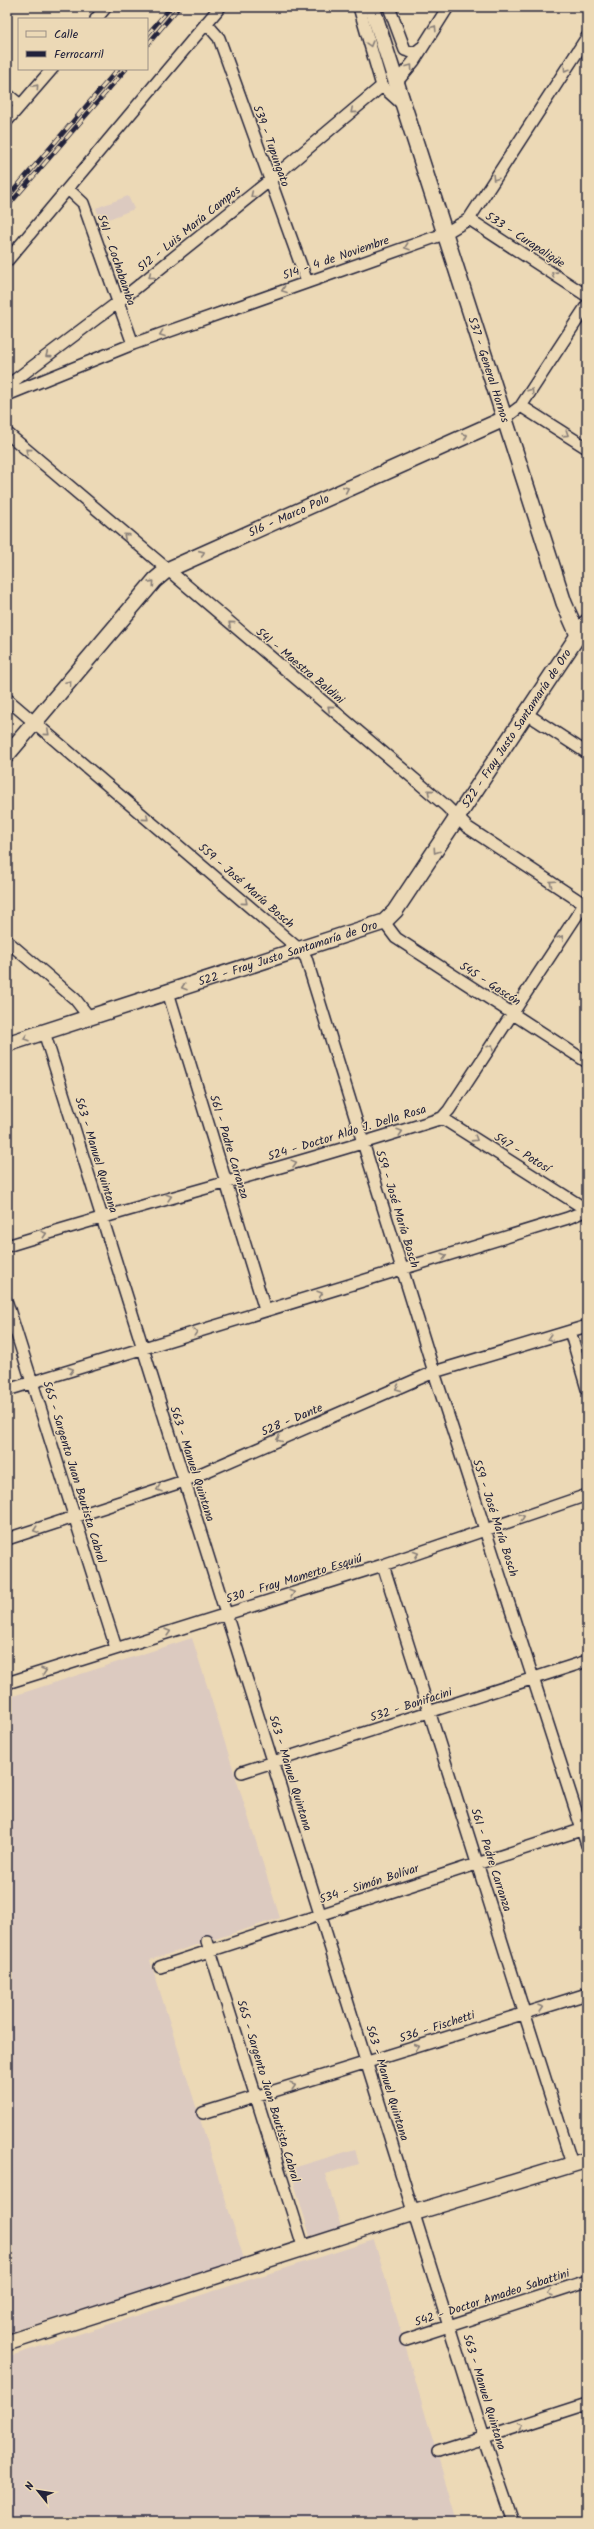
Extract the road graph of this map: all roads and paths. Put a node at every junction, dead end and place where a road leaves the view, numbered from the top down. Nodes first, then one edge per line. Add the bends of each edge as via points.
1 (106, 7) edge
2 (220, 7) edge
3 (359, 7) edge
4 (372, 7) edge
5 (389, 7) edge
6 (448, 7) edge
7 (97, 18) edge
8 (206, 23) junction
9 (587, 36) edge
10 (421, 48) junction
11 (51, 70) edge
12 (389, 85) junction
13 (7, 94) edge
14 (20, 105) junction
15 (7, 121) edge
16 (269, 181) junction
17 (68, 189) junction
18 (469, 218) junction
19 (444, 234) junction
20 (7, 261) edge
21 (307, 282) junction
22 (587, 296) edge
23 (117, 303) junction
24 (587, 305) edge
25 (133, 344) junction
26 (7, 386) edge
27 (7, 395) edge
28 (521, 406) junction
29 (504, 419) junction
30 (7, 433) edge
31 (587, 448) edge
32 (167, 570) junction
33 (587, 622) edge
34 (578, 635) junction
35 (7, 699) edge
36 (527, 714) junction
37 (35, 723) junction
38 (587, 753) edge
39 (7, 755) edge
40 (458, 819) junction
41 (586, 903) edge
42 (384, 922) junction
43 (7, 941) edge
44 (300, 950) junction
45 (168, 992) junction
46 (513, 1014) junction
47 (90, 1017) junction
48 (44, 1032) junction
49 (7, 1044) edge
50 (587, 1062) edge
51 (442, 1118) junction
52 (363, 1144) junction
53 (225, 1182) junction
54 (587, 1210) edge
55 (102, 1216) junction
56 (7, 1246) edge
57 (403, 1269) junction
58 (7, 1303) edge
59 (265, 1310) junction
60 (587, 1326) edge
61 (570, 1331) junction
62 (142, 1348) junction
63 (434, 1372) junction
64 (32, 1381) junction
65 (587, 1388) edge
66 (7, 1390) edge
67 (184, 1481) junction
68 (587, 1495) edge
69 (74, 1518) junction
70 (485, 1530) junction
71 (7, 1539) edge
72 (383, 1565) junction
73 (227, 1614) junction
74 (116, 1648) junction
75 (587, 1661) edge
76 (535, 1678) junction
77 (7, 1683) edge
78 (429, 1713) junction
79 (273, 1763) junction
80 (242, 1772) dead end
81 (585, 1829) edge
82 (587, 1845) edge
83 (478, 1863) junction
84 (320, 1913) junction
85 (209, 1946) junction
86 (160, 1967) dead end
87 (587, 1994) edge
88 (525, 2013) junction
89 (367, 2063) junction
90 (256, 2097) junction
91 (203, 2113) dead end
92 (587, 2160) edge
93 (572, 2164) junction
94 (413, 2213) junction
95 (304, 2249) junction
96 (587, 2281) edge
97 (449, 2324) junction
98 (406, 2340) dead end
99 (7, 2344) edge
100 (587, 2404) edge
101 (484, 2438) junction
102 (438, 2452) dead end
103 (513, 2522) edge

1 - 7 street
2 - 8 street
3 -> 12 street, 537 - General Hornos
4 - 12 street, 537 - General Hornos
5 - 10 street via 405,50 415,52
10 -> 6 street, 512 - Luis María Campos
8 - 16 street, 539 - Tupungato via 219,38
8 - 17 street
9 -> 18 street, 514 - 4 de Noviembre
12 -> 10 street, 512 - Luis María Campos via 414,61
14 -> 11 street
12 -> 16 street, 512 - Luis María Campos
12 - 19 street, 537 - General Hornos via 402,104
13 - 14 street
14 - 15 street
16 - 21 street, 539 - Tupungato
16 -> 23 street, 512 - Luis María Campos
17 - 20 street
17 - 23 street, 541 - Cochabamba via 83,204
18 - 19 street, 514 - 4 de Noviembre
22 -> 18 street, 533 - Curapaligüe
19 -> 21 street, 514 - 4 de Noviembre
19 - 29 street, 537 - General Hornos
21 -> 25 street, 514 - 4 de Noviembre
23 - 25 street, 541 - Cochabamba
23 -> 26 street, 512 - Luis María Campos
28 -> 24 street, 516 - Marco Polo
25 - 27 street, 514 - 4 de Noviembre
28 - 29 street, 516 - Marco Polo
28 -> 31 street
32 -> 29 street, 516 - Marco Polo
29 - 34 street, 537 - General Hornos via 564,603
32 -> 30 street, 541 - Maestra Baldini
37 -> 32 street, 516 - Marco Polo via 154,580
40 -> 32 street, 541 - Maestra Baldini via 446,806
33 - 34 street, 522 - Fray Justo Santamaría de Oro
34 - 36 street, 522 - Fray Justo Santamaría de Oro
35 - 37 street, 559 - José María Bosch
36 - 38 street
36 - 40 street, 522 - Fray Justo Santamaría de Oro
37 - 39 street, 516 - Marco Polo
37 -> 44 street, 559 - José María Bosch
41 -> 40 street, 541 - Maestra Baldini
40 -> 42 street, 522 - Fray Justo Santamaría de Oro via 395,911
46 -> 41 street, 524 - Doctor Aldo J. Della Rosa
42 - 44 street, 522 - Fray Justo Santamaría de Oro
42 - 46 street, 545 - Gascón via 396,938
43 - 47 street via 75,999
44 -> 45 street, 522 - Fray Justo Santamaría de Oro
44 - 52 street, 559 - José María Bosch via 306,958
45 - 47 street, 522 - Fray Justo Santamaría de Oro
45 - 53 street, 561 - Padre Carranza
46 - 50 street, 545 - Gascón
51 -> 46 street, 524 - Doctor Aldo J. Della Rosa
47 - 48 street, 522 - Fray Justo Santamaría de Oro
48 -> 49 street, 522 - Fray Justo Santamaría de Oro
48 - 55 street, 563 - Manuel Quintana
52 -> 51 street, 524 - Doctor Aldo J. Della Rosa
51 -> 54 street, 547 - Potosí
53 -> 52 street, 524 - Doctor Aldo J. Della Rosa
52 - 57 street, 559 - José María Bosch
55 -> 53 street, 524 - Doctor Aldo J. Della Rosa
53 - 59 street, 561 - Padre Carranza
57 -> 54 street
56 -> 55 street, 524 - Doctor Aldo J. Della Rosa
55 - 62 street, 563 - Manuel Quintana
59 -> 57 street
57 - 63 street, 559 - José María Bosch
58 - 64 street, 565 - Sargento Juan Bautista Cabral
62 -> 59 street
60 - 61 street, 528 - Dante
61 -> 63 street, 528 - Dante
61 - 65 street
64 -> 62 street
62 - 67 street, 563 - Manuel Quintana
63 -> 67 street, 528 - Dante
63 - 70 street, 559 - José María Bosch
64 - 66 street
64 - 69 street, 565 - Sargento Juan Bautista Cabral
67 -> 69 street, 528 - Dante
67 - 73 street, 563 - Manuel Quintana
70 -> 68 street, 530 - Fray Mamerto Esquiú
69 -> 71 street, 528 - Dante
69 - 74 street, 565 - Sargento Juan Bautista Cabral
72 -> 70 street, 530 - Fray Mamerto Esquiú
70 - 76 street, 559 - José María Bosch
73 -> 72 street, 530 - Fray Mamerto Esquiú
72 - 78 street, 561 - Padre Carranza
74 -> 73 street, 530 - Fray Mamerto Esquiú
73 - 79 street, 563 - Manuel Quintana
77 -> 74 street, 530 - Fray Mamerto Esquiú
75 - 76 street, 532 - Bonifacini
76 - 78 street, 532 - Bonifacini
76 - 81 street, 559 - José María Bosch
78 - 79 street, 532 - Bonifacini
78 - 83 street, 561 - Padre Carranza
79 - 80 street, 532 - Bonifacini
79 - 84 street, 563 - Manuel Quintana
81 - 82 street, 559 - José María Bosch
81 - 83 street, 534 - Simón Bolívar
83 - 84 street, 534 - Simón Bolívar
83 - 88 street, 561 - Padre Carranza
84 - 85 street, 534 - Simón Bolívar
84 - 89 street, 563 - Manuel Quintana
85 - 86 street, 534 - Simón Bolívar
85 - 90 street, 565 - Sargento Juan Bautista Cabral
88 -> 87 street, 536 - Fischetti
89 -> 88 street, 536 - Fischetti
88 - 93 street, 561 - Padre Carranza
90 -> 89 street, 536 - Fischetti
89 - 94 street, 563 - Manuel Quintana
90 - 91 street, 536 - Fischetti
90 - 95 street, 565 - Sargento Juan Bautista Cabral
92 - 93 street
93 - 94 street
94 - 95 street
94 - 97 street, 563 - Manuel Quintana
95 - 99 street
96 -> 97 street, 542 - Doctor Amadeo Sabattini
97 - 98 street, 542 - Doctor Amadeo Sabattini
97 - 101 street, 563 - Manuel Quintana
101 -> 100 street
101 - 102 street
101 - 103 street, 563 - Manuel Quintana

